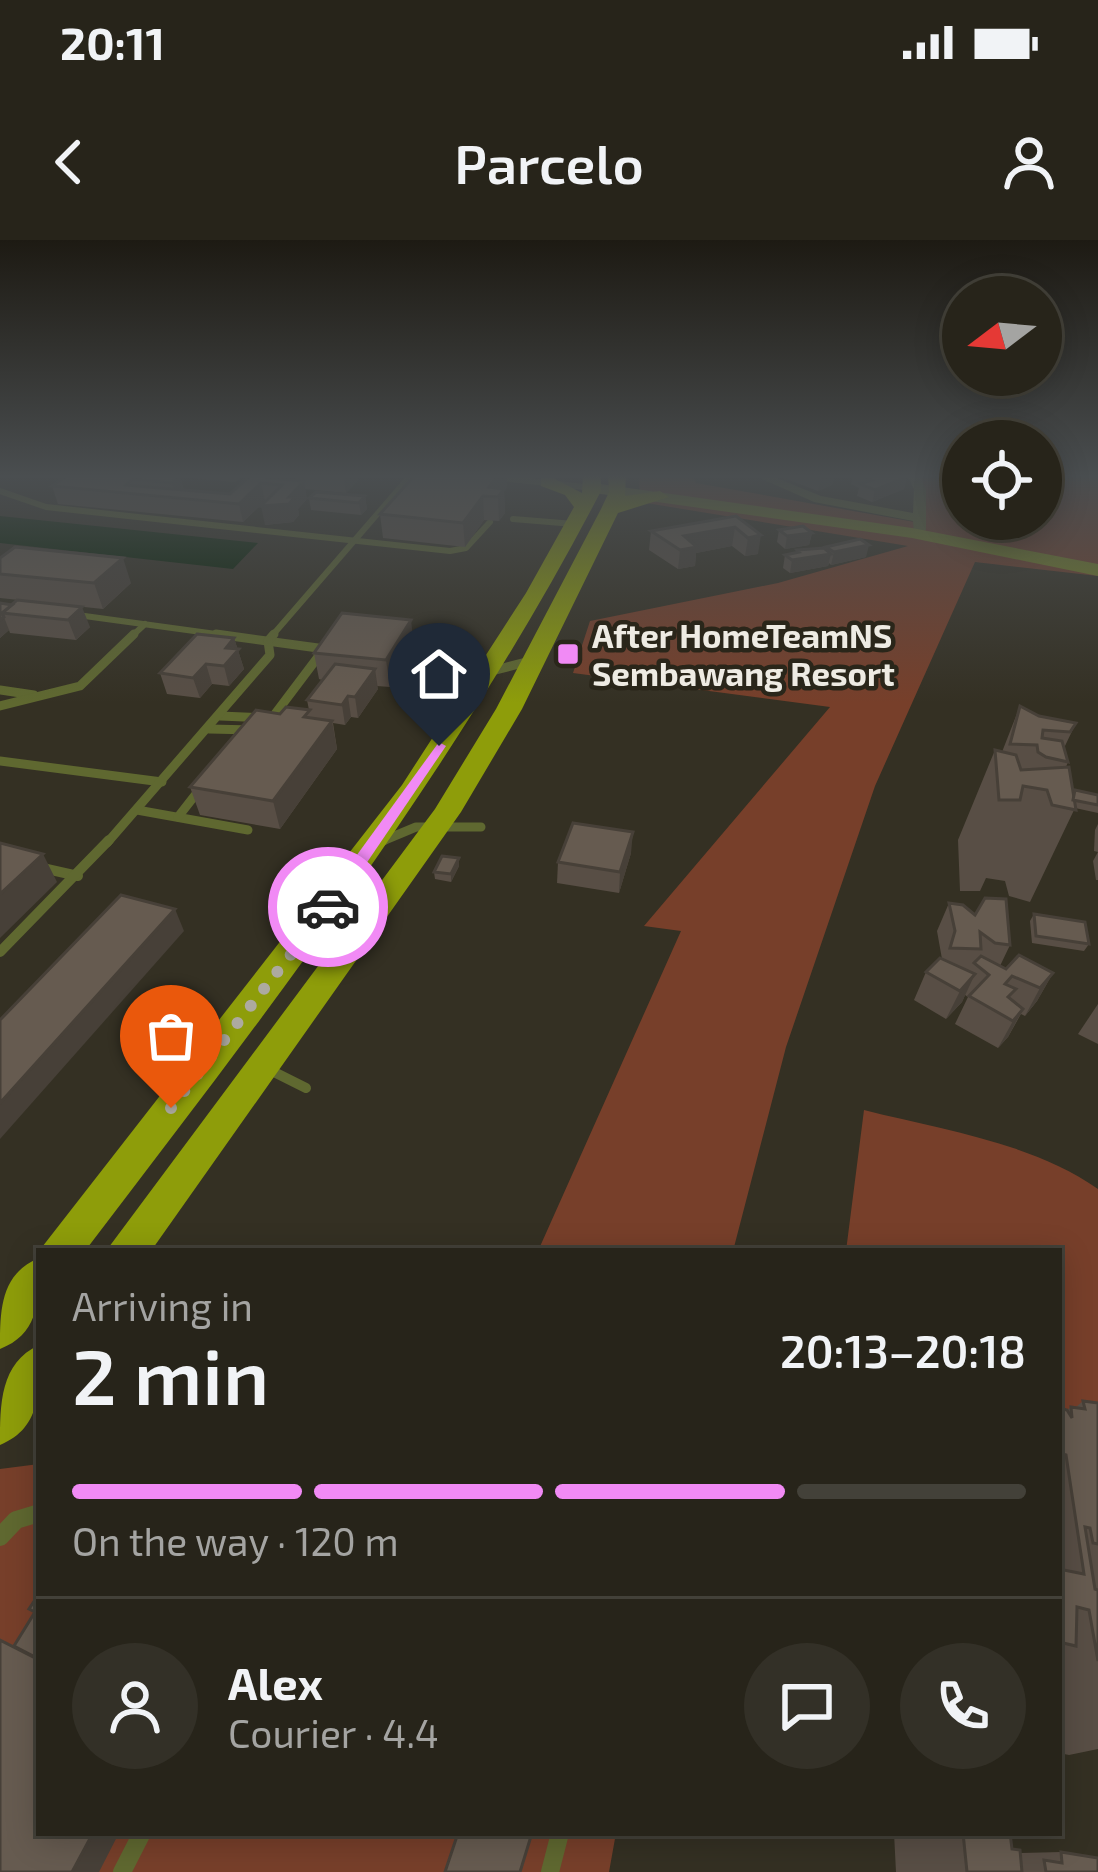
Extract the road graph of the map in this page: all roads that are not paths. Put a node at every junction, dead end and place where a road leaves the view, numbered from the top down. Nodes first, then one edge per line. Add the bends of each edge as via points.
1 (340, 551) edge
2 (344, 551) edge
3 (558, 551) edge
4 (588, 551) edge
5 (1021, 551) edge
6 (341, 555) junction
7 (1098, 570) edge
8 (574, 581) junction
9 (534, 597) junction
10 (62, 614) edge
11 (145, 624) junction
12 (268, 640) junction
13 (536, 656) junction
14 (415, 663) dead end
15 (500, 688) junction
16 (0, 690) edge
17 (47, 698) junction
18 (0, 706) edge
19 (220, 716) junction
20 (209, 729) junction
21 (245, 730) junction
22 (270, 730) edge
23 (232, 747) edge
24 (0, 760) edge
25 (162, 782) junction
26 (205, 782) edge
27 (137, 810) junction
28 (178, 818) junction
29 (437, 826) junction
30 (481, 827) dead end
31 (248, 830) dead end
32 (365, 855) junction
33 (20, 862) edge
34 (78, 876) junction
35 (0, 952) edge
36 (262, 1066) junction
37 (306, 1088) dead end
38 (62, 1248) edge
39 (129, 1248) edge
40 (36, 1282) edge
41 (0, 1328) edge
42 (25, 1377) edge
43 (0, 1421) edge
44 (36, 1514) edge
45 (0, 1537) edge
46 (140, 1836) edge
47 (559, 1836) edge
48 (122, 1872) edge
49 (550, 1872) edge

1 - 6 lane
2 - 6 lane
3 - 9 main road
4 - 8 main road
5 - 7 main road
6 - 12 lane
8 - 9 main road via 555,596
8 - 13 main road
9 - 15 main road
10 - 11 lane
11 - 12 lane
11 - 17 lane via 80,686
12 - 19 lane via 270,655
12 - 19 lane via 318,648 318,657 272,718
13 - 15 main road
13 - 15 lane
14 - 15 lane
15 - 29 main road
15 - 32 main road
16 - 17 lane
17 - 18 lane
19 - 20 lane
20 - 21 lane
20 - 25 lane
21 - 22 lane
21 - 23 lane
24 - 25 lane
25 - 27 lane
26 - 28 lane
27 - 28 lane
27 - 34 lane
28 - 31 lane
29 - 30 lane
29 - 32 lane via 401,829
29 - 36 main road
32 - 38 main road
33 - 34 lane
34 - 35 lane
36 - 37 lane
36 - 39 main road
40 - 41 main road
42 - 43 main road
44 - 45 lane
46 - 48 lane
47 - 49 lane

